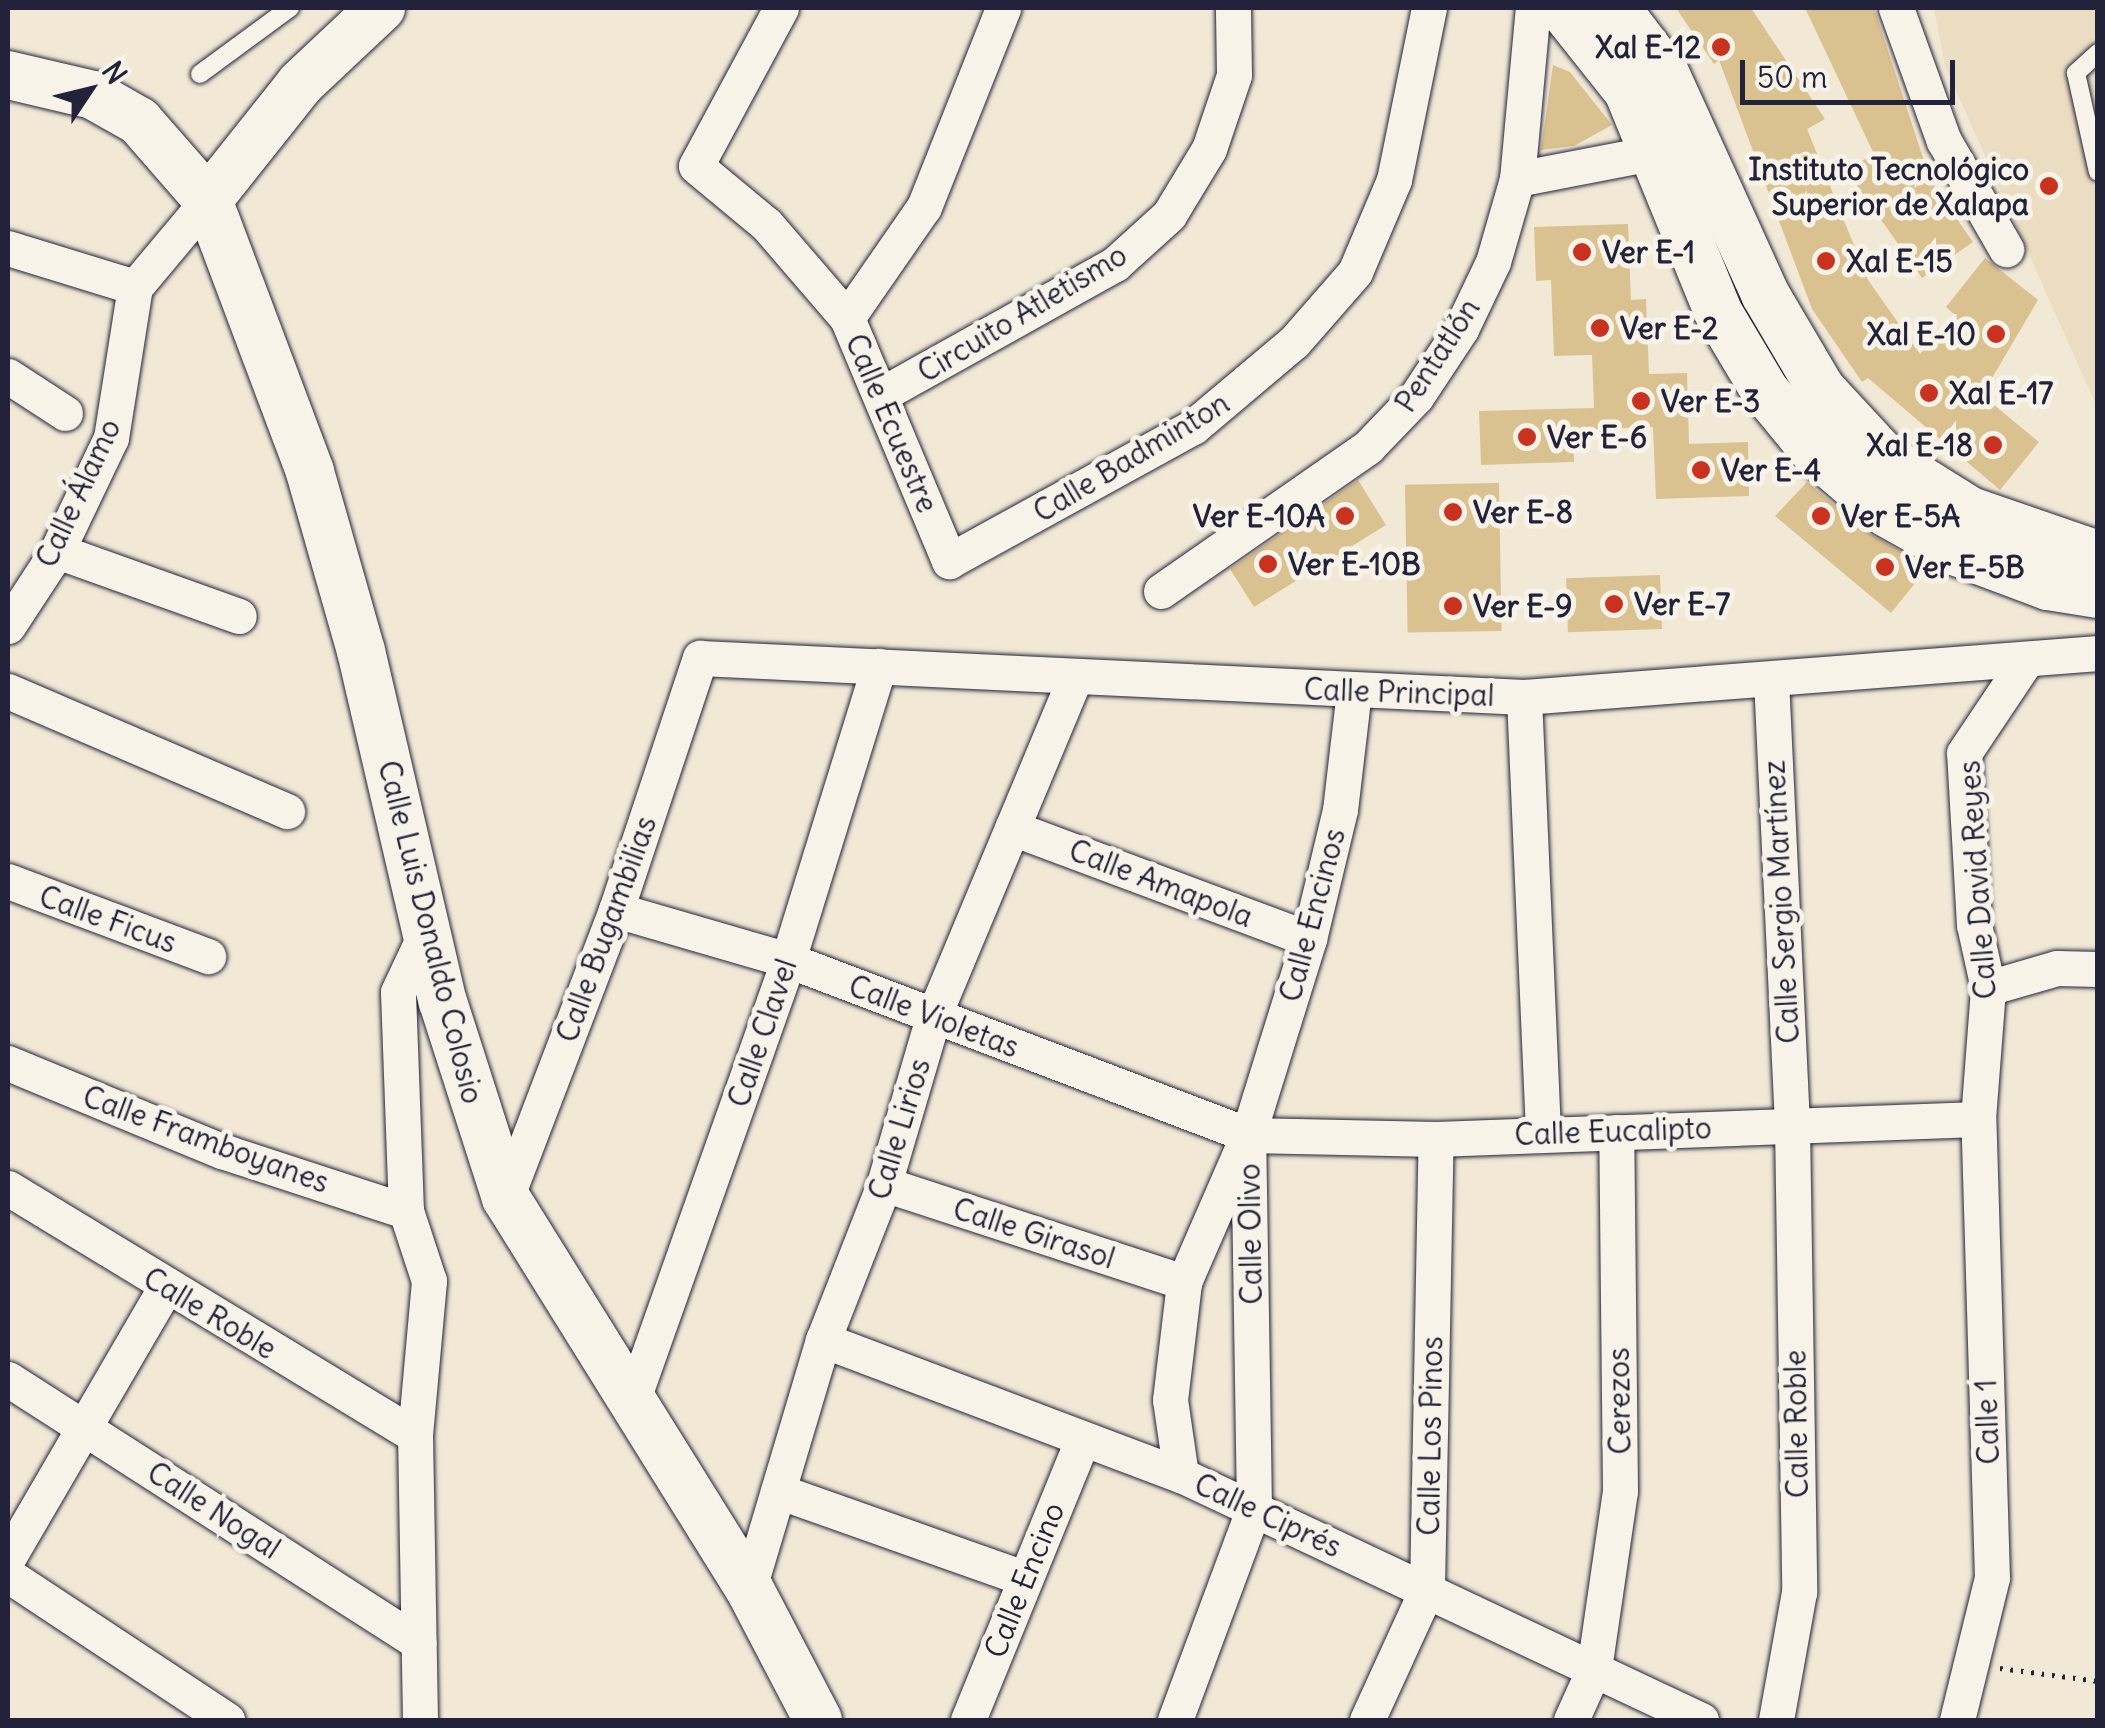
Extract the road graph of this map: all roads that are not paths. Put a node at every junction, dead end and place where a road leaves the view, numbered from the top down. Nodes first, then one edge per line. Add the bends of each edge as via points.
1 (290, 8) edge
2 (381, 8) edge
3 (781, 8) edge
4 (1003, 8) edge
5 (1234, 8) edge
6 (1429, 8) edge
7 (1533, 8) edge
8 (1562, 8) edge
9 (1616, 8) edge
10 (1896, 8) edge
11 (2098, 53) edge
12 (10, 74) edge
13 (200, 74) dead end
14 (2093, 141) edge
15 (1657, 152) junction
16 (2098, 172) edge
17 (1517, 180) junction
18 (208, 200) junction
19 (8, 248) edge
20 (2006, 250) dead end
21 (135, 287) junction
22 (846, 318) junction
23 (8, 376) edge
24 (884, 394) junction
25 (65, 412) dead end
26 (57, 551) junction
27 (2098, 555) edge
28 (949, 561) joint
29 (1161, 592) dead end
30 (2098, 594) edge
31 (239, 616) dead end
32 (8, 626) edge
33 (2098, 654) edge
34 (700, 658) joint
35 (2027, 659) junction
36 (880, 666) junction
37 (1771, 679) junction
38 (1074, 680) junction
39 (1354, 690) junction
40 (8, 692) edge
41 (1524, 697) junction
42 (287, 811) dead end
43 (1012, 828) junction
44 (8, 881) edge
45 (616, 910) junction
46 (428, 928) junction
47 (1309, 939) junction
48 (208, 956) dead end
49 (788, 960) junction
50 (2098, 969) edge
51 (1988, 988) junction
52 (933, 1016) junction
53 (8, 1063) edge
54 (1978, 1119) junction
55 (1792, 1125) junction
56 (1543, 1130) junction
57 (1616, 1132) junction
58 (1248, 1136) junction
59 (1436, 1138) junction
60 (884, 1184) junction
61 (8, 1188) edge
62 (506, 1198) junction
63 (406, 1211) junction
64 (1184, 1282) junction
65 (166, 1287) junction
66 (823, 1340) junction
67 (8, 1379) edge
68 (634, 1396) junction
69 (86, 1426) junction
70 (415, 1436) junction
71 (1082, 1440) junction
72 (1182, 1476) junction
73 (778, 1491) junction
74 (1254, 1508) junction
75 (8, 1558) edge
76 (8, 1574) edge
77 (1024, 1578) junction
78 (749, 1588) junction
79 (1427, 1589) junction
80 (419, 1644) junction
81 (1594, 1669) junction
82 (227, 1720) edge
83 (420, 1720) edge
84 (818, 1720) edge
85 (968, 1720) edge
86 (1175, 1720) edge
87 (1367, 1720) edge
88 (1572, 1720) edge
89 (1702, 1720) edge
90 (1776, 1720) edge
91 (1958, 1720) edge

1 - 13 lane
2 - 18 street via 300,83
3 - 22 street, Calle Ecuestre via 696,166 767,224
4 - 22 street via 924,207
5 - 24 street, Circuito Atletismo via 1234,75 1209,149 1169,215 1116,264
6 - 28 street, Calle Badminton via 1394,180 1355,272 1294,342 1193,427
7 - 17 street, Pentatlón
8 - 15 street via 1595,40
9 - 27 street via 1664,70 1765,294 1820,389 1885,458 1970,510
10 - 20 street via 1944,141
11 - 14 lane via 2076,73
12 - 18 street via 92,95 139,121
14 - 16 lane
15 - 17 street
15 - 30 street via 1718,312 1765,392 1814,452 1887,514 1958,552 2048,586
17 - 29 street, Pentatlón via 1493,262 1416,397 1310,495
18 - 21 street
18 - 46 street, Calle Luis Donaldo Colosio via 310,472
19 - 21 street
21 - 26 street, Calle Álamo via 111,438
22 - 24 street, Calle Ecuestre
23 - 25 street
24 - 28 street, Calle Ecuestre
26 - 31 street
26 - 32 street, Calle Álamo
33 - 35 street, Calle Principal
34 - 36 street, Calle Principal
34 - 45 street, Calle Bugambilias
35 - 37 street, Calle Principal
35 - 51 street, Calle David Reyes via 1964,754 1974,925
36 - 38 street, Calle Principal
36 - 49 street, Calle Clavel
37 - 41 street, Calle Principal
37 - 55 street, Calle Sergio Martínez
38 - 39 street, Calle Principal
38 - 43 street, Calle Lirios
39 - 41 street, Calle Principal
39 - 47 street, Calle Encinos via 1340,810
40 - 42 street
41 - 56 street
43 - 47 street, Calle Amapola
43 - 52 street, Calle Lirios
44 - 48 street, Calle Ficus
45 - 49 street, Calle Violetas
45 - 62 street, Calle Bugambilias
46 - 62 street, Calle Luis Donaldo Colosio via 443,1002
46 - 63 street via 398,992
47 - 58 street, Calle Encinos
49 - 52 street, Calle Violetas
49 - 68 street, Calle Clavel
50 - 51 street via 2057,968
51 - 54 street, Calle David Reyes
52 - 58 street, Calle Violetas
52 - 60 street, Calle Lirios
53 - 63 street, Calle Framboyanes via 222,1151
54 - 55 street, Calle Eucalipto
54 - 91 street, Calle 1 via 1992,1578
55 - 57 street, Calle Eucalipto
55 - 90 street, Calle Roble via 1798,1592
56 - 57 street, Calle Eucalipto
56 - 59 street, Calle Eucalipto
57 - 81 street, Cerezos via 1620,1490
58 - 59 street, Calle Eucalipto
58 - 64 street, Calle Olivo
58 - 74 street, Calle Olivo
59 - 79 street, Calle Los Pinos
60 - 64 street, Calle Girasol
60 - 66 street, Calle Lirios
61 - 65 street, Calle Roble
62 - 68 street, Calle Luis Donaldo Colosio
63 - 70 street via 429,1281
64 - 72 street, Calle Olivo via 1170,1400
65 - 69 street
65 - 70 street, Calle Roble
66 - 71 street, Calle Ciprés
66 - 73 street, Calle Lirios
67 - 69 street, Calle Nogal
68 - 78 street, Calle Luis Donaldo Colosio
69 - 75 street
69 - 80 street, Calle Nogal
70 - 80 street
71 - 72 street, Calle Ciprés
71 - 77 street, Calle Encino
72 - 74 street, Calle Ciprés
73 - 77 street
73 - 78 street, Calle Lirios
74 - 79 street, Calle Ciprés
74 - 86 street
76 - 82 street
77 - 85 street, Calle Encino
78 - 84 street, Calle Luis Donaldo Colosio
79 - 81 street, Calle Ciprés
79 - 87 street, Calle Los Pinos
80 - 83 street
81 - 88 street, Cerezos
81 - 89 street, Calle Ciprés

